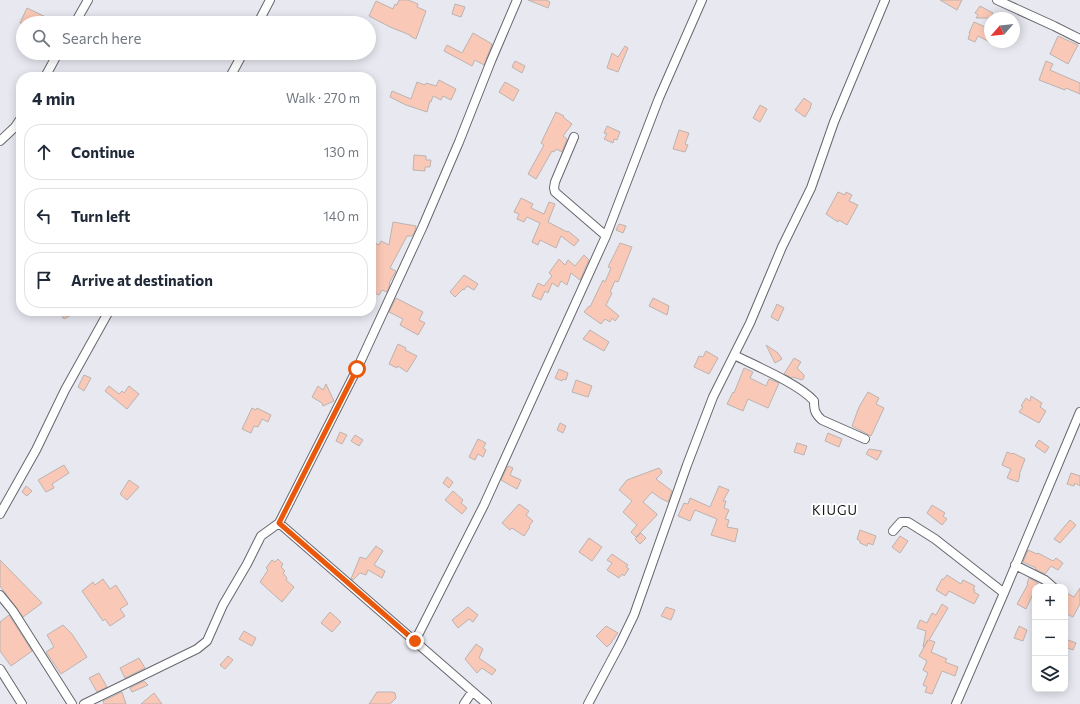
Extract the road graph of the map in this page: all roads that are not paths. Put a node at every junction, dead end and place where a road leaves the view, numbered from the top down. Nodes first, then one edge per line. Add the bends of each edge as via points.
1 (88, 0) edge
2 (270, 0) edge
3 (517, 0) edge
4 (702, 0) edge
5 (885, 0) edge
6 (997, 0) edge
7 (79, 16) edge
8 (262, 16) edge
9 (1080, 39) edge
10 (54, 60) edge
11 (239, 60) edge
12 (48, 72) edge
13 (233, 72) edge
14 (16, 126) edge
15 (574, 137) dead end
16 (0, 141) edge
17 (606, 236) junction
18 (106, 316) edge
19 (734, 354) junction
20 (1080, 412) edge
21 (865, 439) dead end
22 (0, 514) edge
23 (279, 523) junction
24 (893, 531) dead end
25 (1015, 565) junction
26 (1049, 584) edge
27 (1004, 593) junction
28 (0, 595) edge
29 (415, 641) junction
30 (0, 669) edge
31 (472, 692) junction
32 (22, 704) edge
33 (72, 704) edge
34 (84, 704) edge
35 (464, 704) edge
36 (487, 704) edge
37 (588, 704) edge
38 (956, 704) edge

1 - 7 street
2 - 8 street
3 - 23 street via 423,226 357,369
4 - 17 street via 659,98
5 - 19 street via 834,122 811,188
6 - 9 street
10 - 12 street
11 - 13 street
14 - 16 street
15 - 17 street via 555,182 555,192
17 - 29 street via 484,505
18 - 22 street
19 - 21 street via 810,397 814,401 816,416 822,420
19 - 37 street via 708,410 634,615
20 - 25 street
23 - 29 street
23 - 34 street via 261,536 223,605 207,641 197,649
24 - 27 street via 901,522 908,522 935,539
25 - 26 street
25 - 27 street
27 - 38 street
28 - 33 street via 13,611
29 - 31 street
30 - 32 street
31 - 35 street
31 - 36 street

